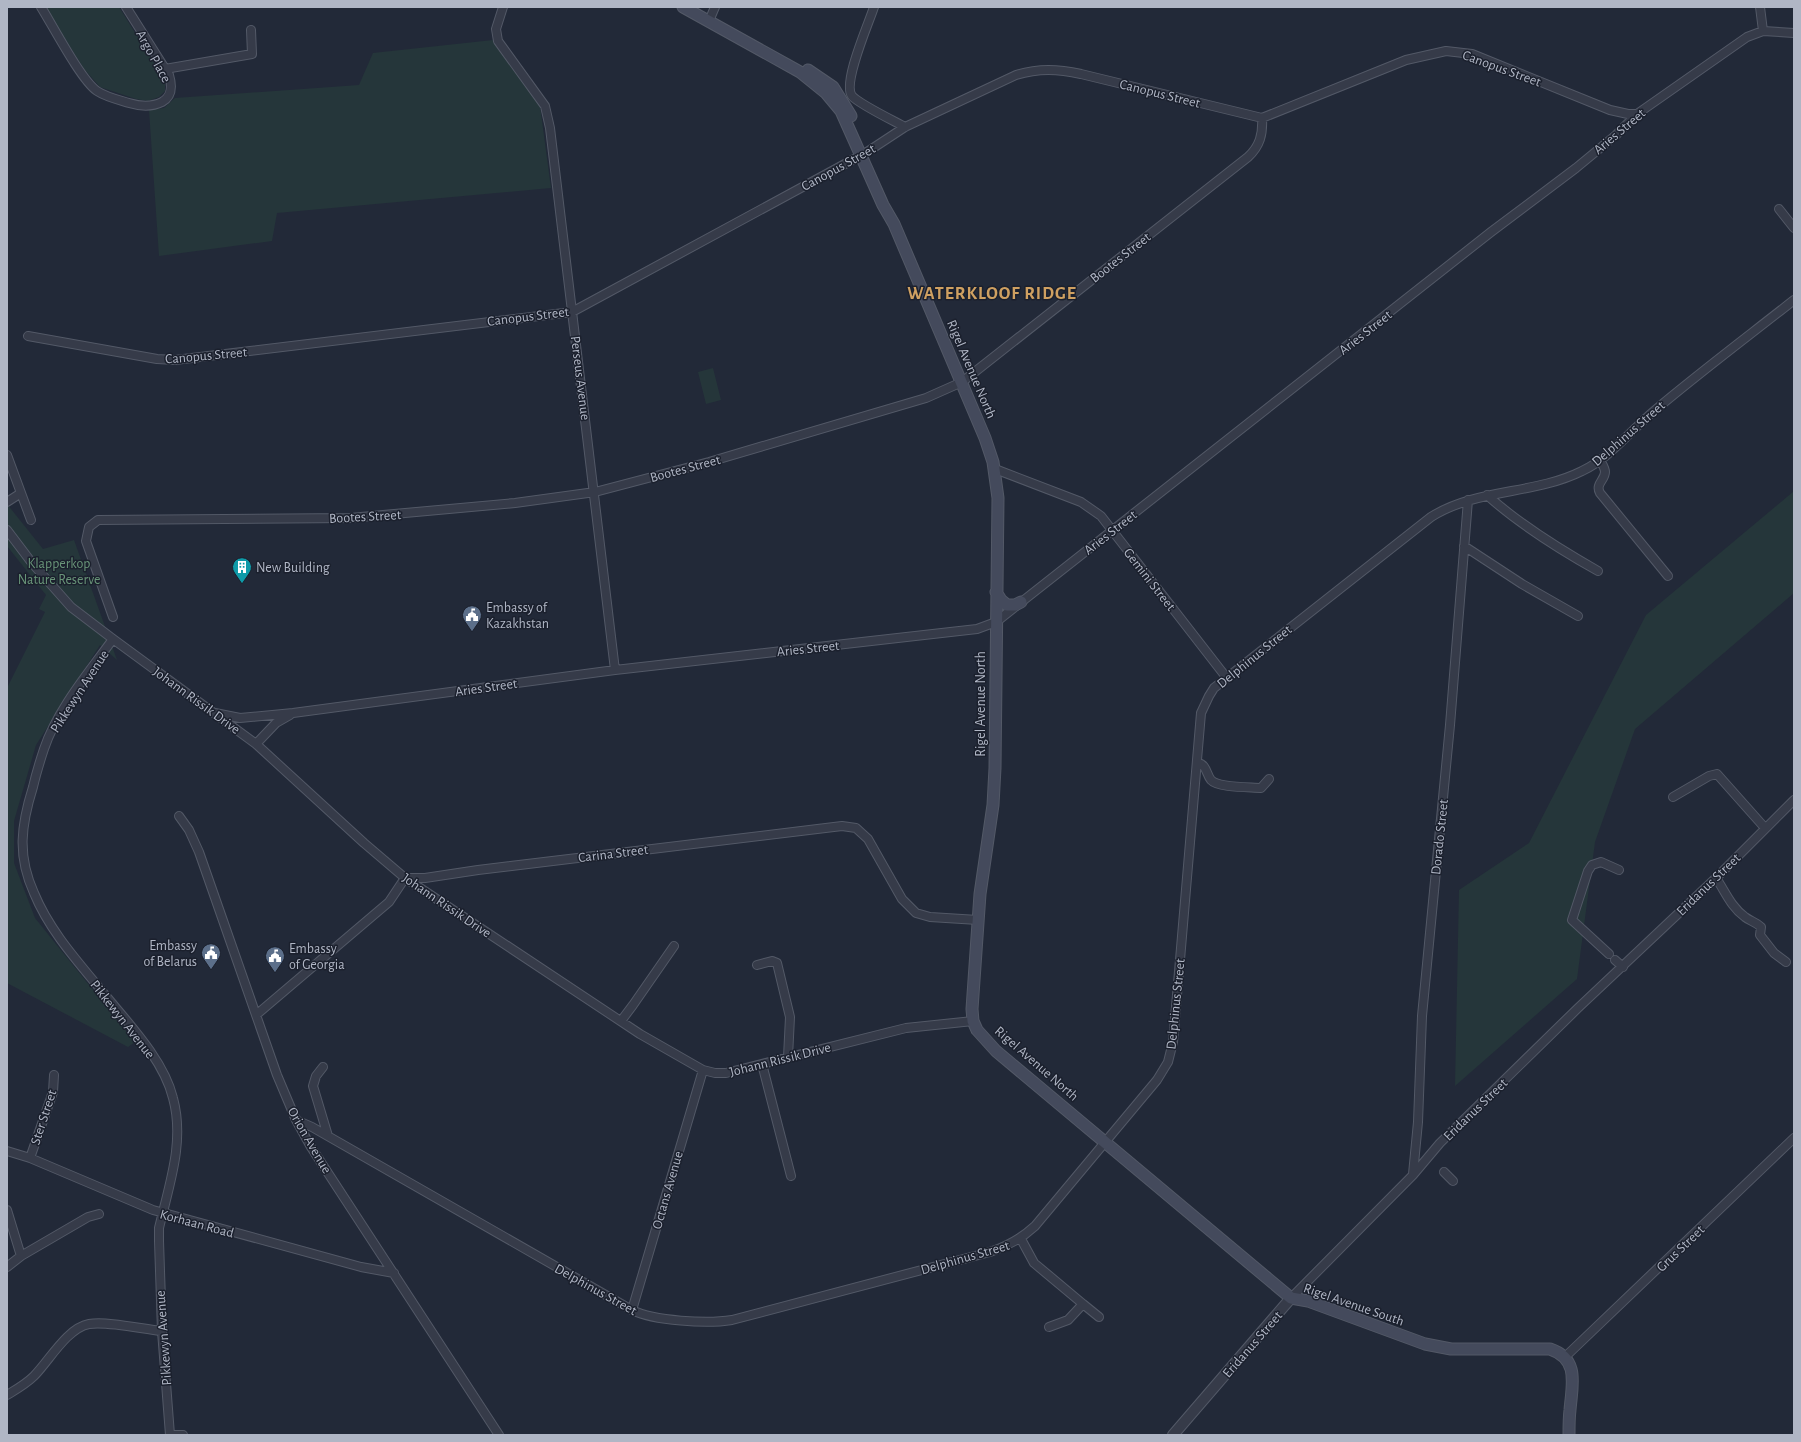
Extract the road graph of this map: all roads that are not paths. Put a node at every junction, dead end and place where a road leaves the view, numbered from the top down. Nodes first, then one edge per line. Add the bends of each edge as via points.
1 (41, 7) edge
2 (126, 7) edge
3 (503, 7) edge
4 (683, 7) edge
5 (695, 7) edge
6 (874, 7) edge
7 (1760, 7) edge
8 (712, 15) edge
9 (251, 30) dead end
10 (1763, 31) junction
11 (1794, 33) edge
12 (165, 69) junction
13 (1637, 114) junction
14 (1262, 118) junction
15 (906, 127) junction
16 (864, 154) junction
17 (1779, 208) dead end
18 (1794, 228) edge
19 (1794, 300) edge
20 (572, 312) junction
21 (28, 336) dead end
22 (962, 382) junction
23 (7, 455) edge
24 (1600, 460) junction
25 (995, 469) junction
26 (595, 492) junction
27 (21, 493) junction
28 (1487, 495) junction
29 (1468, 500) junction
30 (7, 502) edge
31 (32, 520) dead end
32 (7, 530) edge
33 (1112, 531) junction
34 (1464, 546) junction
35 (1598, 571) dead end
36 (1668, 576) dead end
37 (996, 592) junction
38 (1022, 602) junction
39 (1578, 616) dead end
40 (113, 617) dead end
41 (996, 622) junction
42 (113, 639) junction
43 (615, 670) junction
44 (1226, 677) junction
45 (215, 713) junction
46 (293, 713) junction
47 (256, 744) junction
48 (1198, 763) junction
49 (1268, 779) dead end
50 (1673, 797) dead end
51 (1794, 800) edge
52 (179, 816) dead end
53 (1765, 828) junction
54 (1619, 870) dead end
55 (405, 878) junction
56 (1716, 878) junction
57 (978, 920) junction
58 (674, 946) dead end
59 (1786, 962) dead end
60 (757, 965) dead end
61 (1624, 967) junction
62 (256, 1015) junction
63 (620, 1021) junction
64 (973, 1021) junction
65 (788, 1057) junction
66 (762, 1064) junction
67 (323, 1067) dead end
68 (703, 1070) junction
69 (54, 1075) dead end
70 (296, 1120) junction
71 (328, 1136) junction
72 (1794, 1138) edge
73 (1106, 1142) junction
74 (7, 1151) edge
75 (30, 1158) junction
76 (1444, 1172) dead end
77 (1413, 1175) junction
78 (791, 1176) dead end
79 (1453, 1181) dead end
80 (7, 1210) edge
81 (163, 1213) junction
82 (99, 1214) dead end
83 (1021, 1239) junction
84 (21, 1256) junction
85 (7, 1267) edge
86 (394, 1274) junction
87 (1291, 1298) junction
88 (1083, 1304) junction
89 (632, 1310) junction
90 (1099, 1317) dead end
91 (1049, 1326) dead end
92 (162, 1331) junction
93 (1565, 1357) junction
94 (7, 1395) edge
95 (171, 1435) edge
96 (183, 1435) edge
97 (499, 1435) edge
98 (1173, 1435) edge
99 (1569, 1435) edge

1 - 12 street, Argo Place via 82,74 97,91 135,105 158,104 171,92 172,85
2 - 12 street, Argo Place
3 - 20 street, Perseus Avenue via 496,29 498,41 545,106
4 - 8 main road, Rigel Avenue North
5 - 8 main road, Rigel Avenue North
6 - 15 street via 852,69 850,92 862,103
7 - 10 street
8 - 16 main road, Rigel Avenue North via 816,84 841,111
9 - 12 street via 252,54
10 - 11 street, Aries Street
10 - 13 street, Aries Street via 1734,45
13 - 14 street, Canopus Street via 1621,113 1601,107 1472,54 1446,51 1406,60
13 - 33 street, Aries Street via 1576,168
14 - 15 street, Canopus Street via 1081,74 1045,70 1016,75
14 - 22 street, Bootes Street via 1262,136 1255,151
15 - 16 street, Canopus Street
16 - 20 street, Canopus Street
16 - 22 main road, Rigel Avenue North via 883,205 894,224
17 - 18 street
19 - 24 street, Delphinus Street via 1653,412
20 - 21 street, Canopus Street via 175,360
20 - 26 street, Perseus Avenue
22 - 25 main road, Rigel Avenue North
22 - 26 street, Bootes Street via 926,398 708,462
23 - 27 street
24 - 28 street, Delphinus Street via 1573,475 1544,484
24 - 36 street via 1605,470 1598,489 1600,493
25 - 33 street, Gemini Street via 1081,502 1101,516
25 - 37 main road, Rigel Avenue North via 998,498
26 - 40 street, Bootes Street via 508,504 350,518 98,520 89,527 86,541
26 - 43 street, Perseus Avenue
27 - 30 street
27 - 31 street
28 - 29 street, Delphinus Street
28 - 35 street via 1529,529
29 - 34 street, Dorado Street
29 - 44 street, Delphinus Street via 1431,516
32 - 42 street, Johann Rissik Drive via 61,597
33 - 38 street, Aries Street
33 - 44 street, Gemini Street
34 - 39 street via 1522,584
34 - 77 street, Dorado Street via 1422,1016
37 - 38 main road via 1007,605
37 - 41 main road, Rigel Avenue North
38 - 41 street, Aries Street
41 - 43 street, Aries Street via 977,629
41 - 57 main road, Rigel Avenue North via 993,805
42 - 45 street, Johann Rissik Drive
42 - 81 street, Pikkewyn Avenue via 60,715 44,749 23,828 22,851 28,878 48,922 147,1049 160,1067 171,1090 178,1137
43 - 46 street, Aries Street
44 - 48 street, Delphinus Street via 1209,696 1201,713
45 - 46 street, Aries Street via 240,718
45 - 47 street, Johann Rissik Drive
46 - 47 street, Aries Street via 276,723
47 - 55 street, Johann Rissik Drive
48 - 49 street via 1204,766 1211,780 1223,785 1261,788
48 - 73 street, Delphinus Street via 1171,1052 1163,1072
50 - 53 street via 1717,774
51 - 53 street, Eridanus Street
52 - 62 street, Orion Avenue via 199,852
53 - 56 street, Eridanus Street
54 - 61 street via 1601,862 1592,865 1572,920
55 - 57 street, Carina Street via 425,878 842,826 856,828 868,839 902,899 916,913 930,917
55 - 62 street via 389,902
55 - 63 street, Johann Rissik Drive
56 - 59 street via 1730,902 1745,918 1761,927 1760,935 1774,953
56 - 61 street, Eridanus Street
57 - 64 main road, Rigel Avenue North via 972,999
58 - 63 street via 634,1005
60 - 65 street via 772,961 776,963 790,1017
61 - 77 street, Eridanus Street via 1454,1130
62 - 70 street, Orion Avenue
63 - 68 street, Johann Rissik Drive
64 - 65 street, Johann Rissik Drive via 906,1028
64 - 73 main road, Rigel Avenue North via 977,1030 996,1051
65 - 66 street, Johann Rissik Drive
66 - 68 street, Johann Rissik Drive via 726,1073
66 - 78 street
67 - 71 street via 316,1076 313,1086
68 - 89 street, Octans Avenue
69 - 75 street, Ster Street via 53,1092
70 - 71 street, Delphinus Street
70 - 86 street, Orion Avenue
71 - 89 street, Delphinus Street
72 - 93 street, Grus Street
73 - 83 street, Delphinus Street
73 - 87 main road, Rigel Avenue South
74 - 75 street, Korhaan Road
75 - 81 street, Korhaan Road via 133,1203
76 - 79 street
77 - 87 street, Eridanus Street
80 - 84 street
81 - 86 street, Korhaan Road
81 - 92 street, Pikkewyn Avenue via 158,1248
82 - 84 street via 88,1217
83 - 88 street via 1034,1263
83 - 89 street, Delphinus Street via 996,1250 732,1320 656,1318
84 - 85 street
86 - 97 street, Orion Avenue
87 - 93 main road, Rigel Avenue South via 1308,1301 1425,1344 1451,1349 1550,1349
87 - 98 street, Eridanus Street
88 - 90 street
88 - 91 street via 1068,1320
92 - 94 street via 107,1324 84,1326 68,1336 33,1377
92 - 95 street, Pikkewyn Avenue
93 - 99 main road via 1573,1375
95 - 96 street

